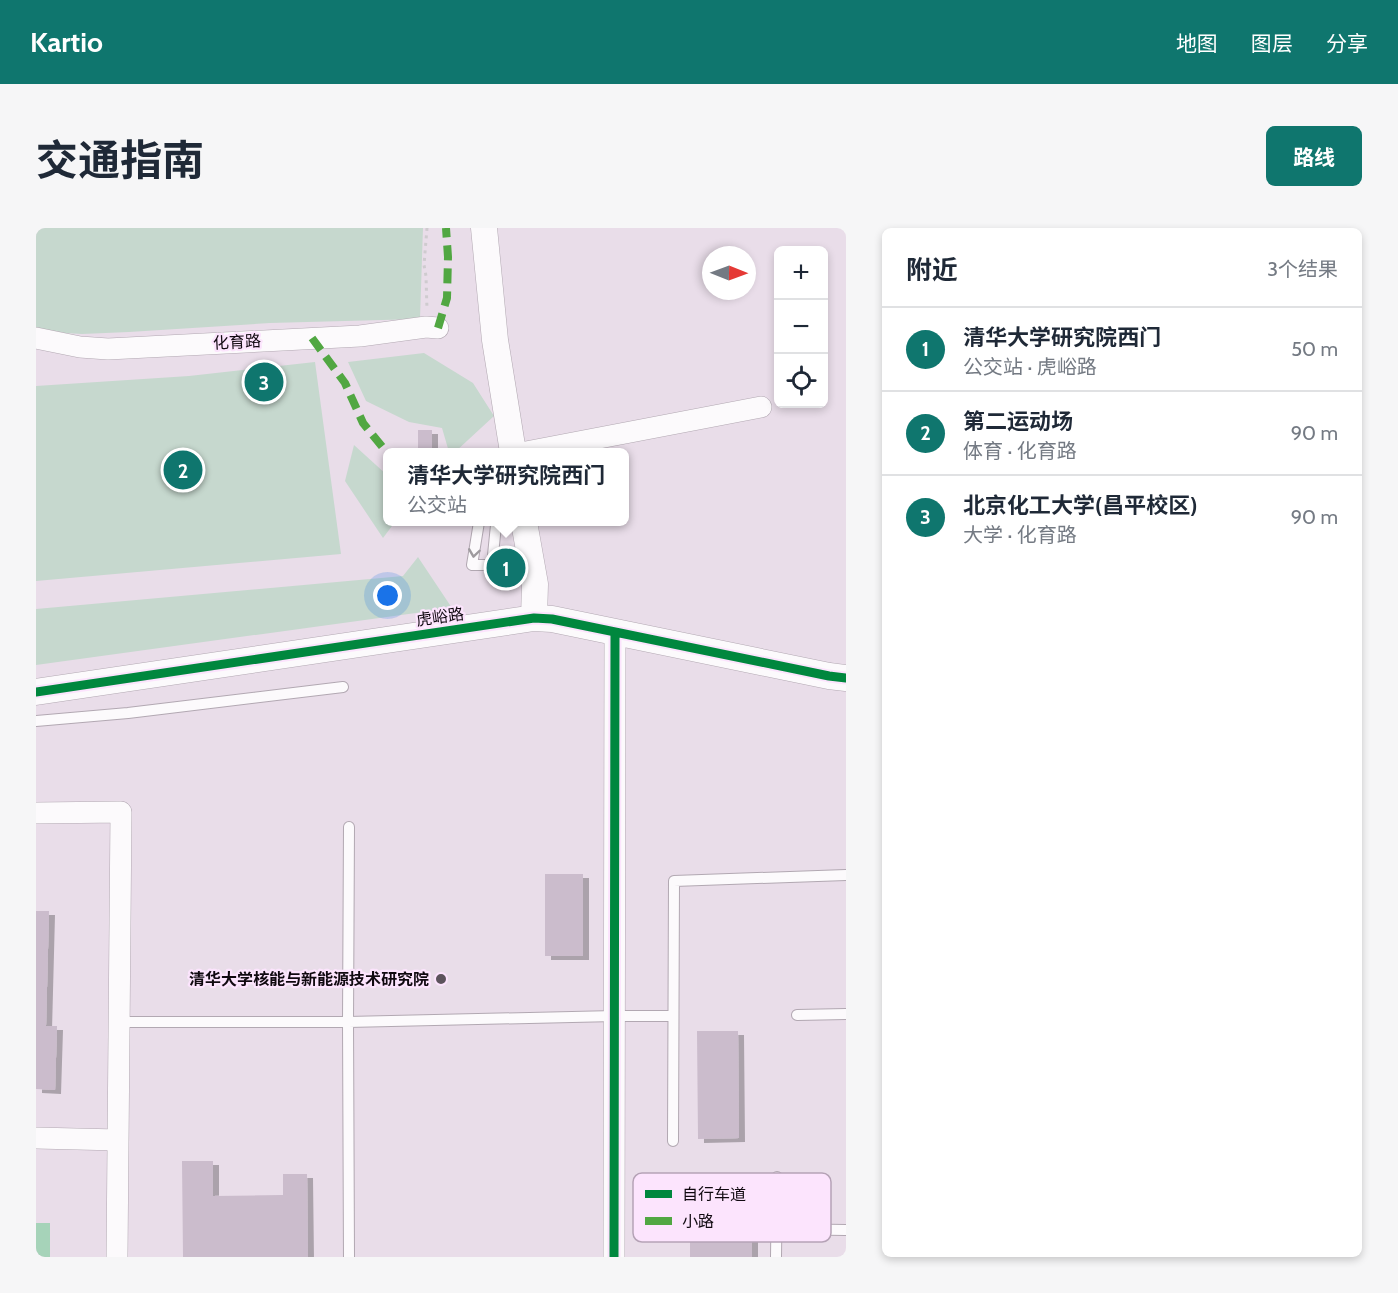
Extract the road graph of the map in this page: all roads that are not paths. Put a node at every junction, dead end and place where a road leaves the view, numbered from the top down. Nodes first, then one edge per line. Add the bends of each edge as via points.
1 (484, 228) edge
2 (432, 327) road end
3 (36, 338) edge
4 (761, 407) dead end
5 (512, 448) edge
6 (552, 448) edge
7 (478, 526) edge
8 (496, 526) edge
9 (525, 526) edge
10 (534, 618) junction
11 (615, 633) junction
12 (846, 678) edge
13 (343, 687) dead end
14 (36, 692) edge
15 (36, 721) edge
16 (36, 813) edge
17 (349, 827) dead end
18 (846, 875) edge
19 (846, 1014) edge
20 (797, 1015) dead end
21 (615, 1016) junction
22 (673, 1016) junction
23 (119, 1022) junction
24 (348, 1022) junction
25 (36, 1138) edge
26 (118, 1140) junction
27 (673, 1141) dead end
28 (831, 1230) edge
29 (846, 1230) edge
30 (117, 1257) edge
31 (349, 1257) edge
32 (614, 1257) edge

1 - 5 street via 495,340
2 - 3 street, 化育路 via 360,336 136,348 80,347
4 - 6 street
7 -> 8 lane via 472,565 492,565
9 - 10 street via 535,584
10 - 11 street, 虎峪路
10 - 14 street, 虎峪路
11 - 12 street, 虎峪路
11 - 21 street
13 - 15 lane
16 - 23 street via 121,812
17 - 24 lane
18 - 22 lane via 674,881
19 - 20 lane
21 - 22 lane
21 - 24 lane
21 - 32 street
22 - 27 lane
23 - 24 lane
23 - 26 street
24 - 31 lane
25 - 26 street
26 - 30 street
28 - 29 lane

